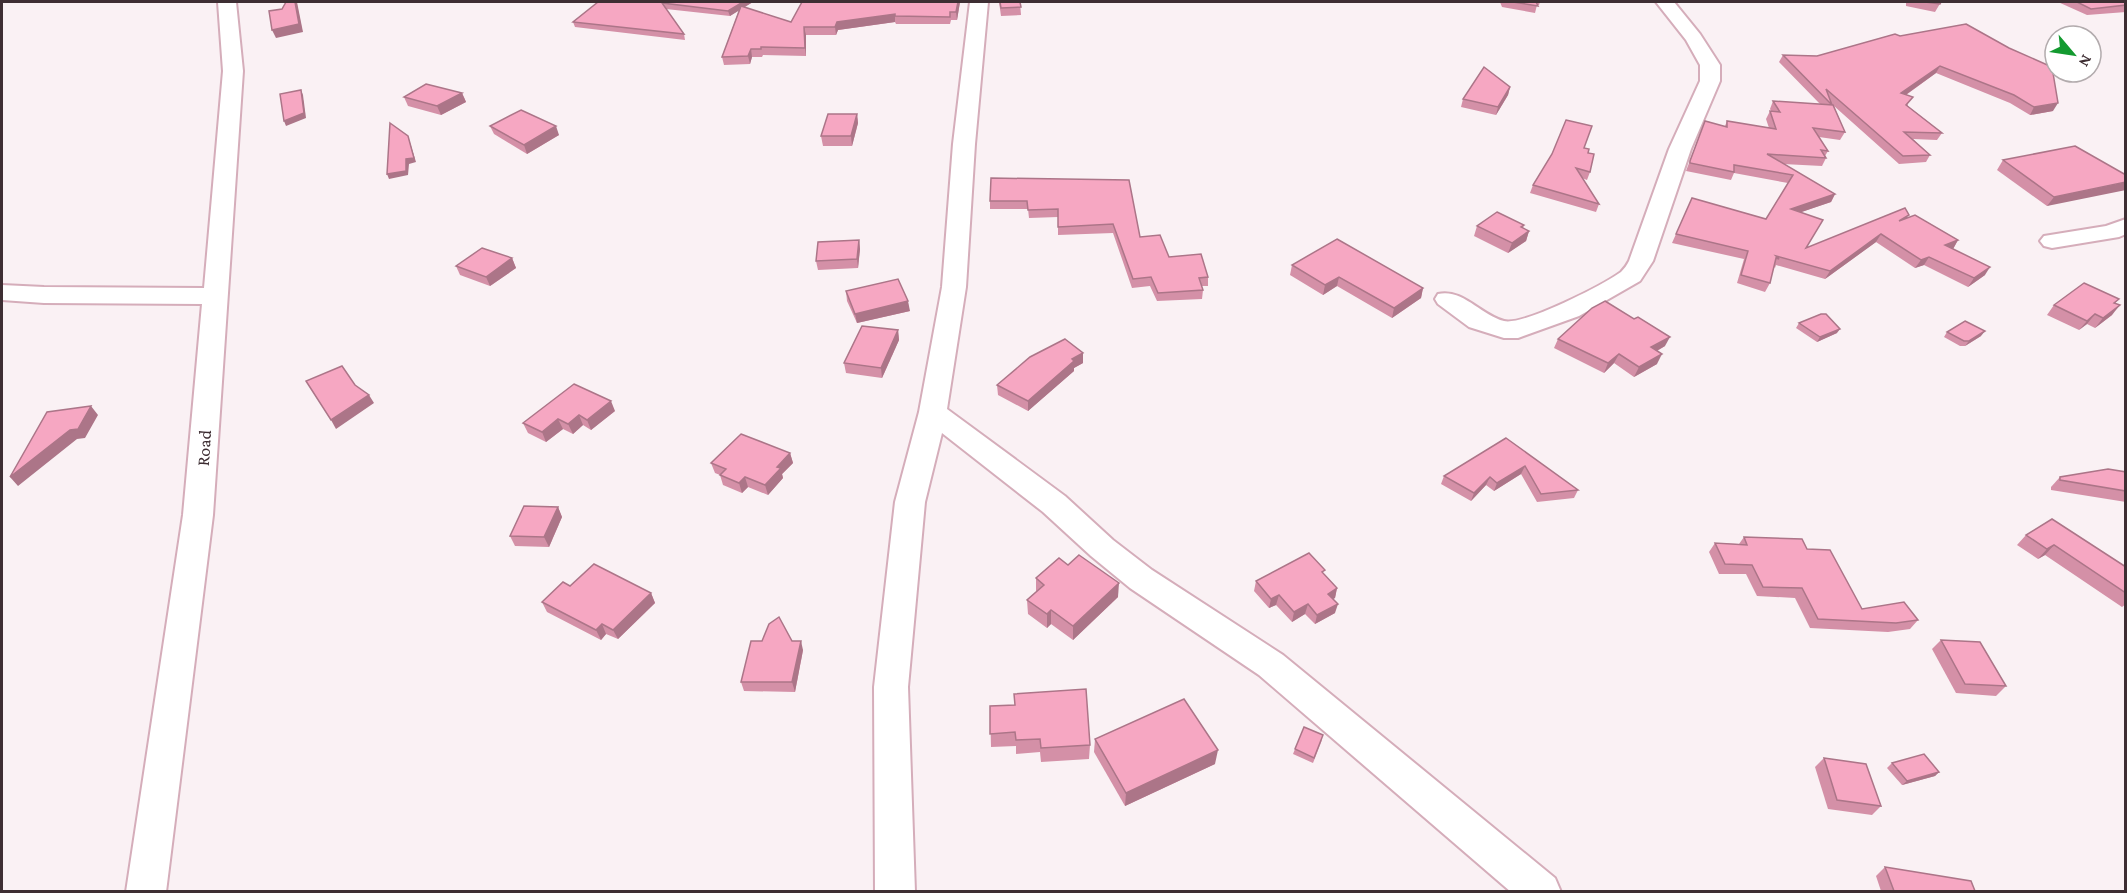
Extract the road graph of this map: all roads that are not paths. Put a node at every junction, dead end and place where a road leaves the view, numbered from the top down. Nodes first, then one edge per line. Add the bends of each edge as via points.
1 (227, 2) edge
2 (979, 2) edge
3 (1665, 2) edge
4 (2126, 226) edge
5 (2052, 241) dead end
6 (2, 292) edge
7 (216, 296) junction
8 (1447, 299) dead end
9 (933, 412) junction
10 (146, 891) edge
11 (894, 891) edge
12 (1541, 891) edge

1 - 7 street, Road via 233,71
2 - 9 street via 954,287
3 - 8 street via 1710,65 1710,81 1680,149 1644,253 1631,276 1570,310 1518,330 1504,330 1478,321
4 - 5 street
6 - 7 street
7 - 10 street, Road via 198,515
9 - 11 street via 910,502 891,687
9 - 12 street via 1054,504 1141,579 1270,665

